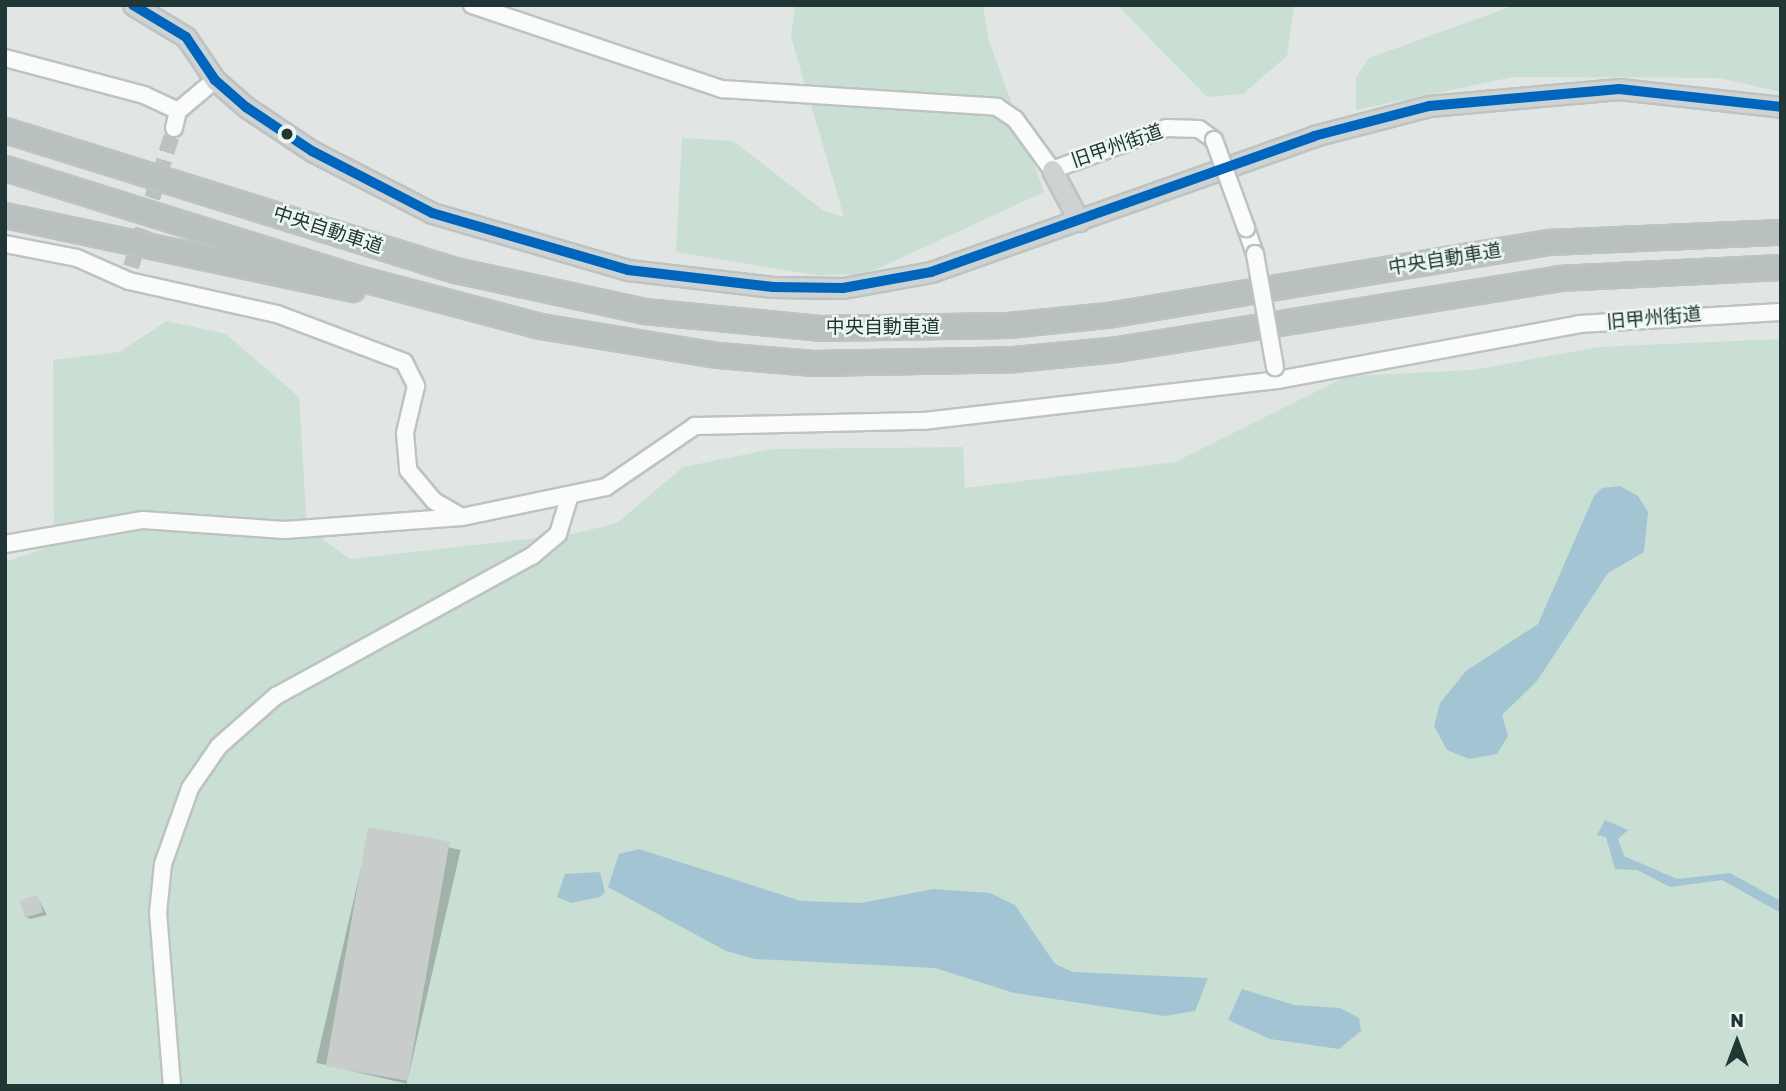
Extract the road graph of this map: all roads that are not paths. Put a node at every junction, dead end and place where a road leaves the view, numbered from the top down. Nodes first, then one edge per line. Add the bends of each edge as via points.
1 (133, 5) edge
2 (472, 5) edge
3 (5, 58) edge
4 (215, 80) junction
5 (1781, 107) edge
6 (178, 111) junction
7 (174, 128) tunnel mouth
8 (5, 130) edge
9 (5, 168) edge
10 (1052, 170) junction
11 (5, 215) edge
12 (1079, 220) junction
13 (1781, 232) edge
14 (5, 244) edge
15 (1781, 267) edge
16 (1781, 312) edge
17 (540, 327) junction
18 (1277, 374) junction
19 (569, 498) junction
20 (462, 517) junction
21 (5, 544) edge
22 (172, 1086) edge

1 - 4 main road via 186,37
2 - 10 street, 旧甲州街道 via 722,89 996,107 1015,119
3 - 6 street via 144,95
4 - 6 street
4 - 12 main road via 312,151 432,213 628,270 773,287 871,285 958,264
5 - 12 main road via 1619,89 1462,101 1314,136
6 - 7 street
8 - 13 highway, 中央自動車道 via 455,270 644,311 819,328 1082,318 1549,243
9 - 17 highway, 中央自動車道 via 351,276
10 - 12 main road
10 - 18 street, 旧甲州街道, bridge via 1167,128 1199,129 1214,140 1255,254
11 - 17 highway
14 - 20 street via 77,258 277,314 404,362 416,386 405,433 408,470 435,501
15 - 17 highway, 中央自動車道 via 1558,278 1117,349 1014,359 813,363 718,355
16 - 18 street, 旧甲州街道 via 1579,324
18 - 19 street via 924,421 695,426 606,487
19 - 20 street
19 - 22 street via 558,534 532,556 276,696 219,746 190,788 163,864 158,913
20 - 21 street via 285,530 143,520

